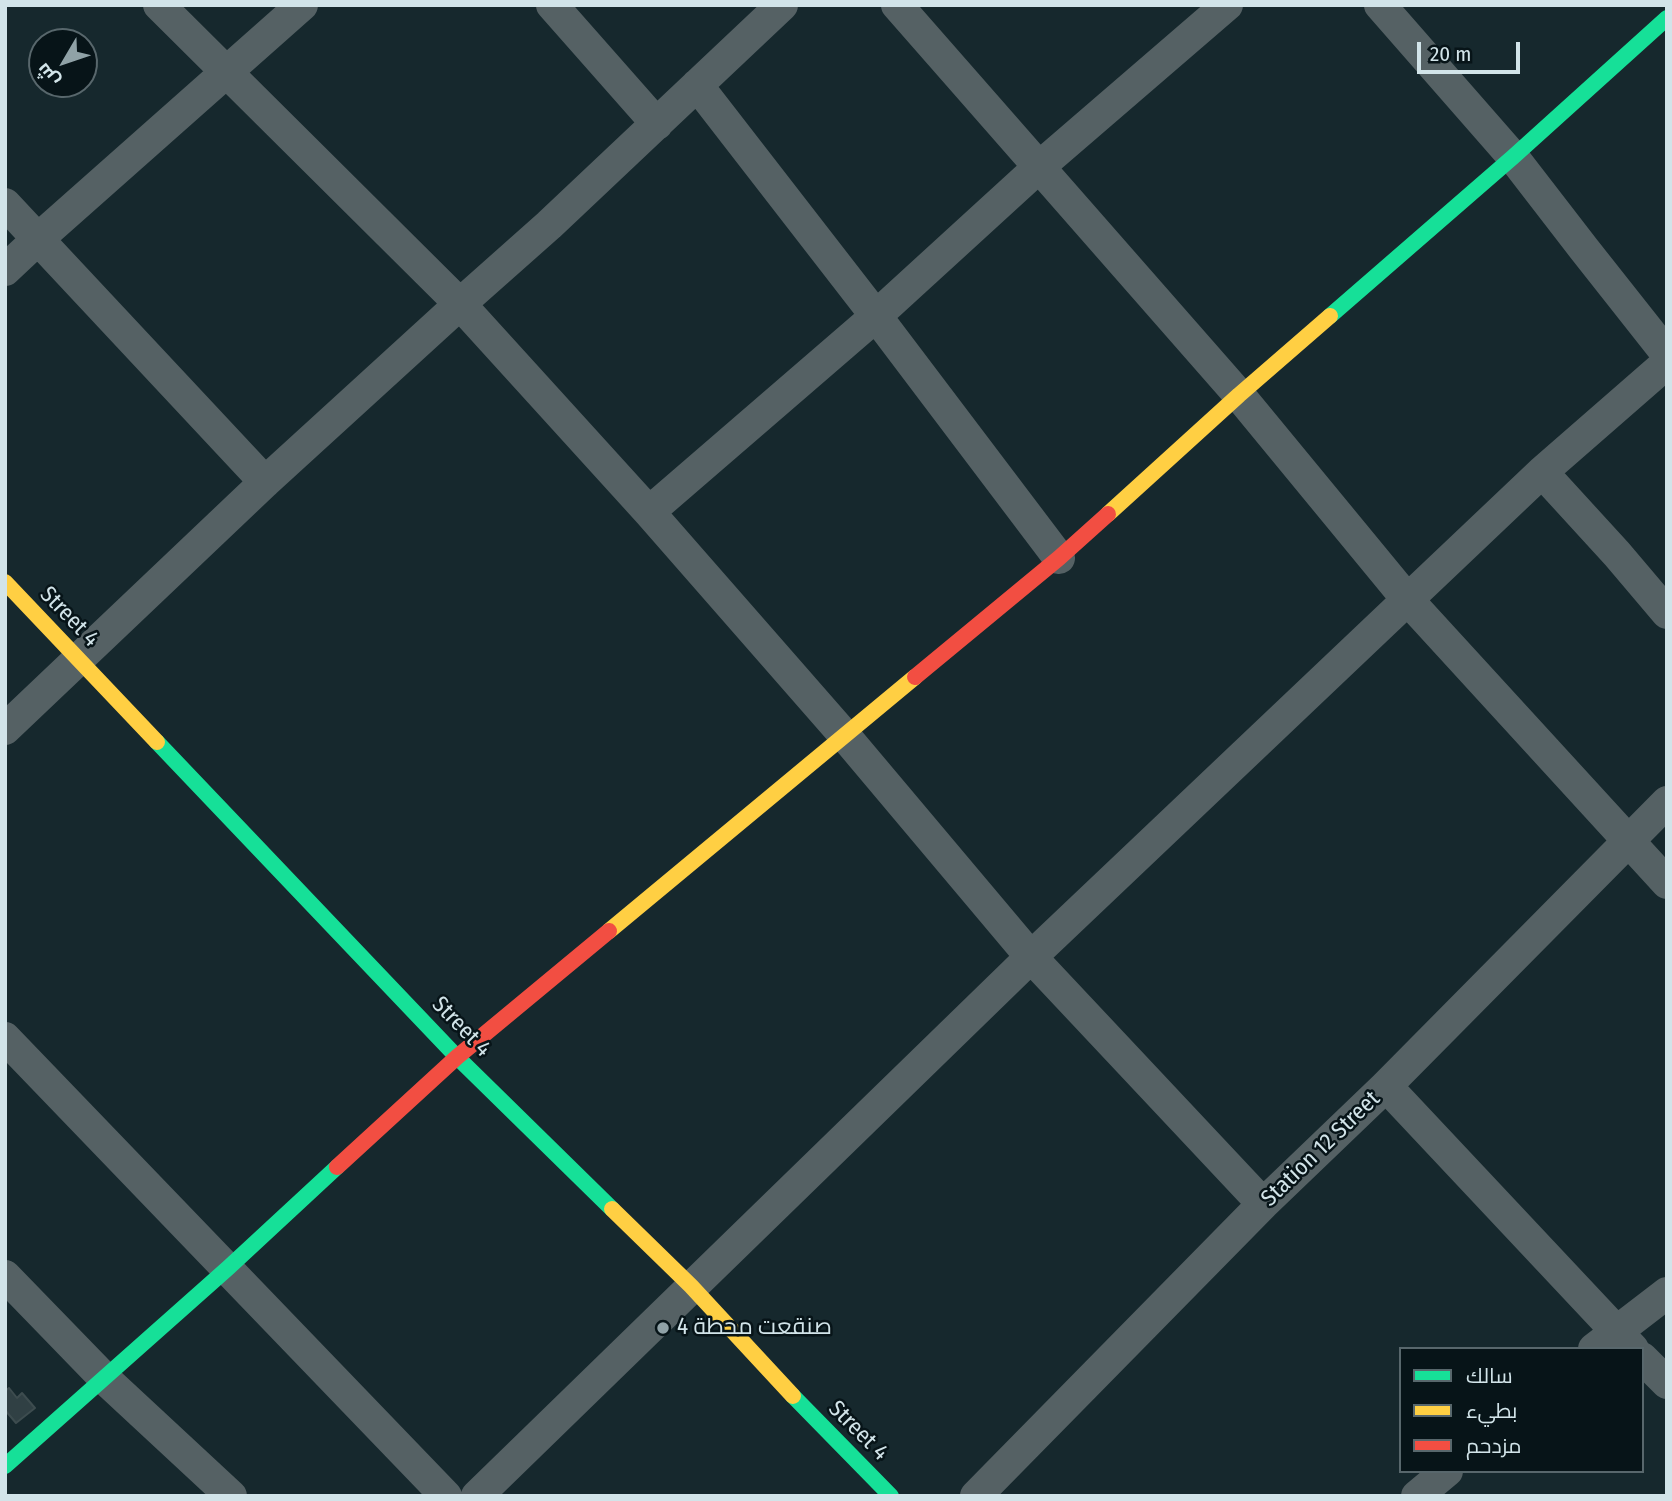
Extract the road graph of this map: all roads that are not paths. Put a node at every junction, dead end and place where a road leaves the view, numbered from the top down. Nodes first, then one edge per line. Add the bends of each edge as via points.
1 (159, 5) edge
2 (302, 5) edge
3 (552, 5) edge
4 (782, 5) edge
5 (897, 5) edge
6 (1227, 5) edge
7 (1380, 5) edge
8 (1667, 18) edge
9 (226, 72) junction
10 (697, 85) junction
11 (657, 124) junction
12 (1513, 156) junction
13 (1038, 167) junction
14 (5, 204) edge
15 (38, 239) junction
16 (5, 270) edge
17 (460, 304) junction
18 (876, 316) junction
19 (1667, 354) edge
20 (1667, 363) edge
21 (1240, 395) junction
22 (1542, 472) junction
23 (265, 482) junction
24 (649, 512) junction
25 (1059, 558) junction
26 (5, 582) edge
27 (1407, 599) junction
28 (1667, 613) edge
29 (79, 660) junction
30 (5, 729) edge
31 (845, 736) junction
32 (1667, 802) edge
33 (1628, 840) junction
34 (1667, 883) edge
35 (1031, 957) junction
36 (5, 1038) edge
37 (457, 1057) junction
38 (1386, 1086) junction
39 (1263, 1204) junction
40 (228, 1268) junction
41 (5, 1276) edge
42 (691, 1286) junction
43 (1667, 1293) edge
44 (1614, 1343) edge
45 (1644, 1360) edge
46 (105, 1378) junction
47 (1667, 1383) edge
48 (5, 1466) edge
49 (1445, 1473) edge
50 (231, 1496) edge
51 (446, 1496) edge
52 (477, 1496) edge
53 (891, 1496) edge
54 (976, 1496) edge
55 (1417, 1496) edge

1 - 9 street
2 - 9 street
3 - 11 street
4 - 10 street
5 - 13 street
6 - 13 street
7 - 12 street
8 - 12 street
9 - 15 street
9 - 17 street
10 - 11 street
10 - 18 street
11 - 17 street
12 - 19 street
12 - 21 street
13 - 18 street
13 - 21 street
14 - 15 street
15 - 16 street
15 - 23 street
17 - 23 street
17 - 24 street
18 - 24 street
18 - 25 street
20 - 22 street
21 - 25 street
21 - 27 street
22 - 27 street
22 - 28 street
23 - 29 street
24 - 31 street
25 - 31 street
26 - 29 street, Street 4
27 - 33 street
27 - 35 street
29 - 30 street
29 - 37 street, Street 4
31 - 35 street
31 - 37 street
32 - 33 street, Station 12 Street
33 - 34 street
33 - 38 street, Station 12 Street
35 - 39 street
35 - 42 street
36 - 40 street
37 - 40 street
37 - 42 street, Street 4
38 - 39 street, Station 12 Street
38 - 44 street
39 - 54 street, Station 12 Street
40 - 46 street
40 - 51 street
41 - 46 street
42 - 52 street
42 - 53 street, Street 4
43 - 44 street
45 - 47 street
46 - 48 street
46 - 50 street
49 - 55 street

